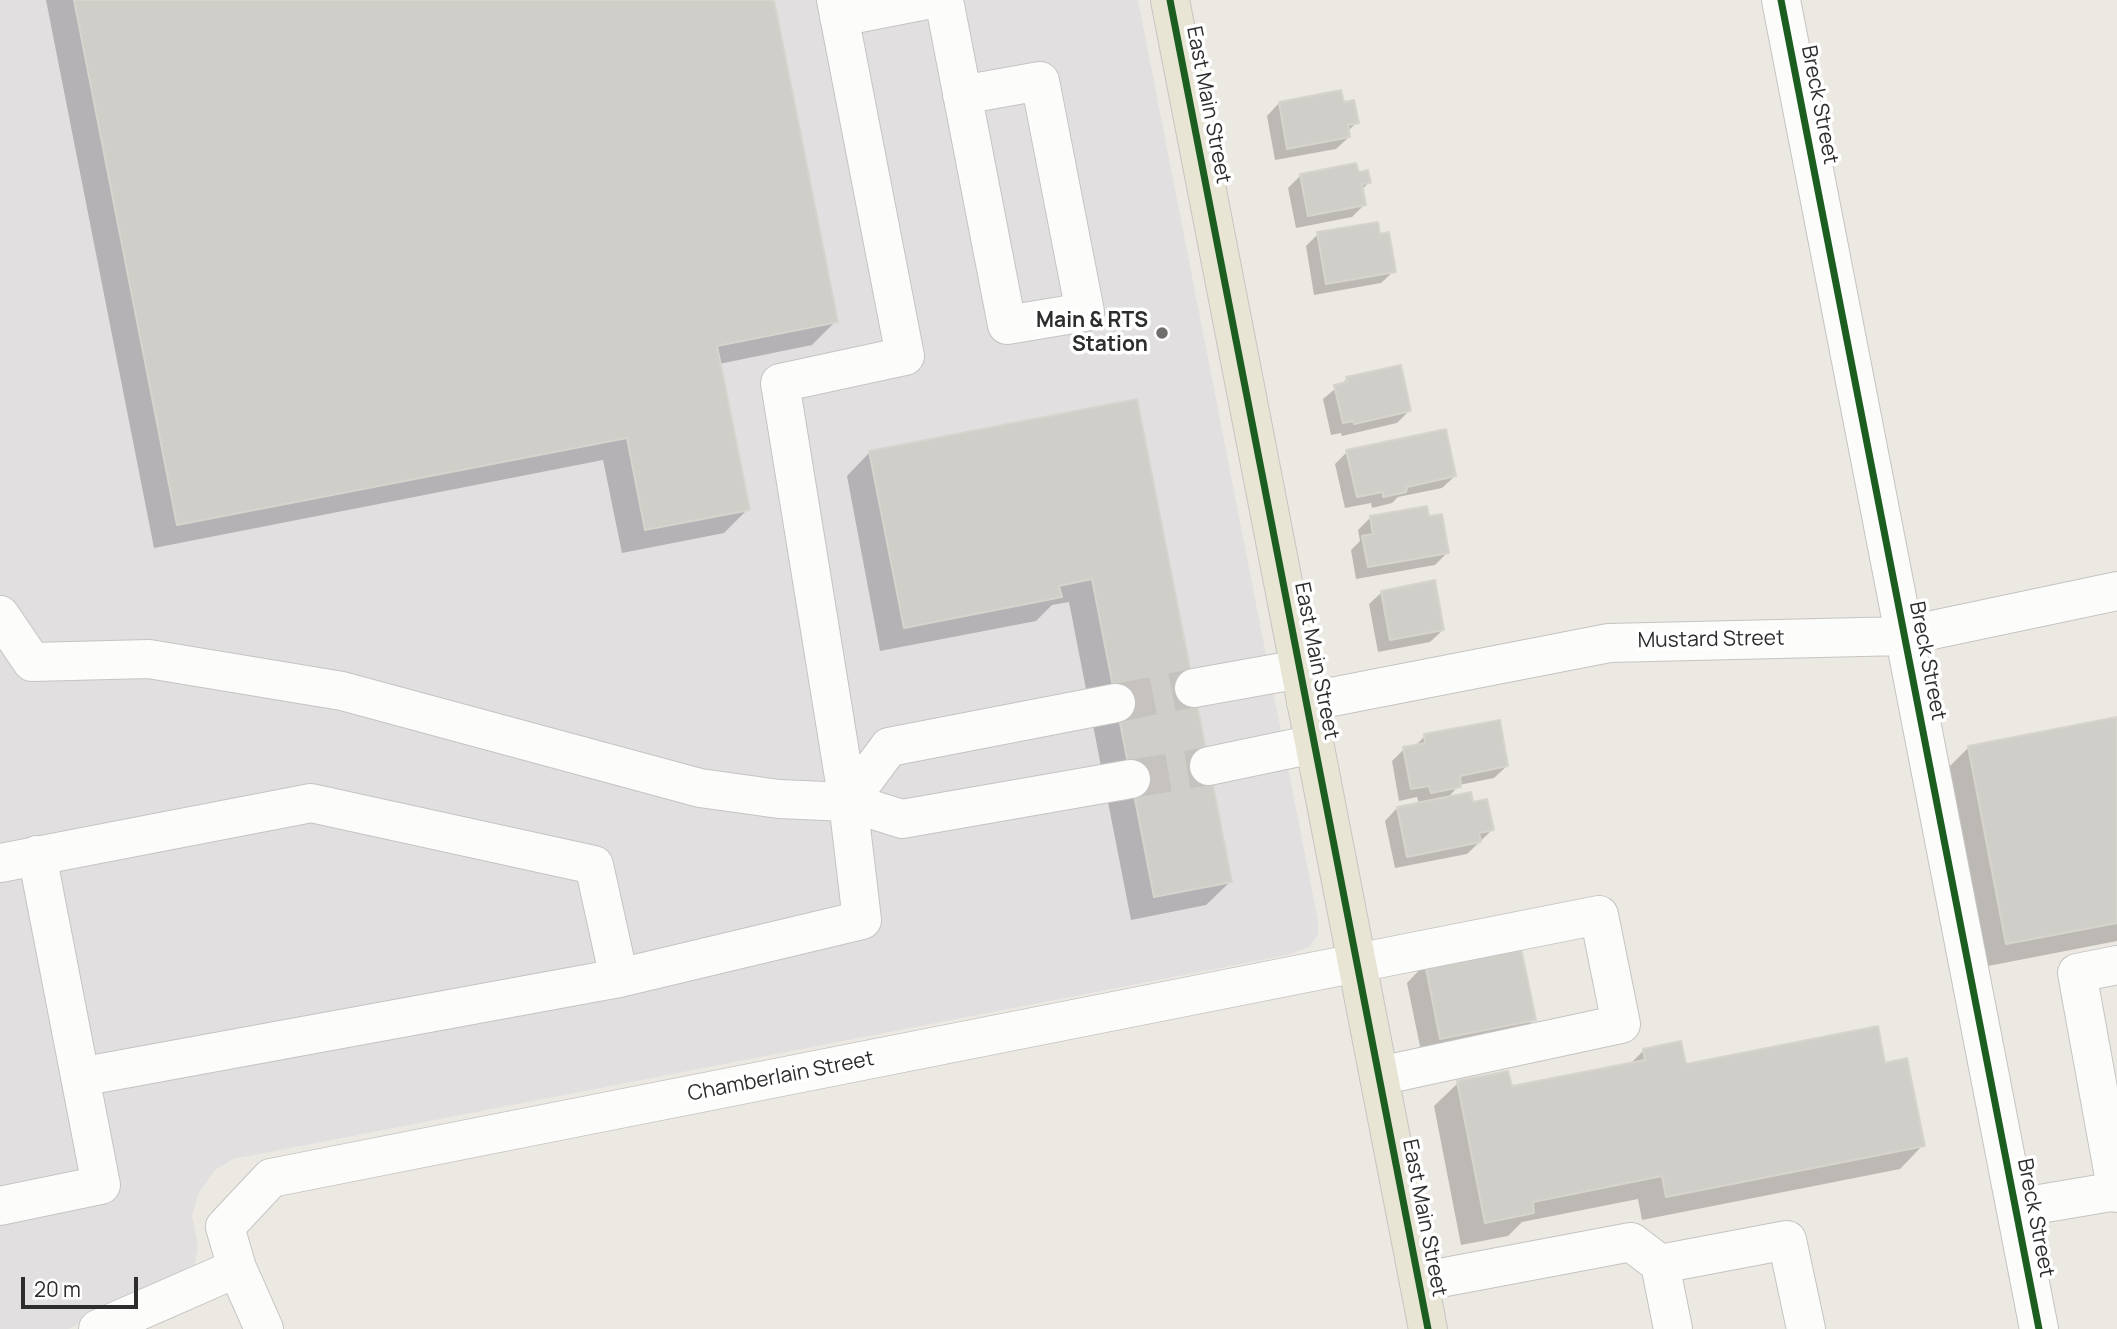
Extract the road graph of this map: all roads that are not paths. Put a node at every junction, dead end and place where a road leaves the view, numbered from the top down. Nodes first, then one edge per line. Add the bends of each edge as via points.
1 (926, 0) edge
2 (944, 0) edge
3 (1170, 0) edge
4 (1782, 0) edge
5 (837, 8) edge
6 (962, 95) junction
7 (2117, 591) edge
8 (0, 615) edge
9 (1904, 636) junction
10 (16, 664) edge
11 (1303, 685) junction
12 (1194, 688) tunnel mouth
13 (1116, 703) tunnel mouth
14 (1314, 744) junction
15 (1209, 766) tunnel mouth
16 (1131, 779) tunnel mouth
17 (848, 802) junction
18 (37, 855) junction
19 (0, 863) edge
20 (1357, 963) junction
21 (2117, 965) edge
22 (619, 978) junction
23 (1379, 1076) junction
24 (80, 1077) junction
25 (2117, 1192) edge
26 (0, 1206) edge
27 (2016, 1208) junction
28 (1660, 1264) junction
29 (237, 1268) junction
30 (1419, 1282) junction
31 (98, 1329) edge
32 (264, 1329) edge
33 (1428, 1329) edge
34 (1673, 1329) edge
35 (1805, 1329) edge
36 (2039, 1329) edge

1 - 5 street via 884,8
2 - 6 street
3 - 11 main road, East Main Street
4 - 9 street, Breck Street
5 - 17 street via 905,356 780,383
6 - 6 street via 1040,81 1085,312 1006,325
7 - 9 street, Mustard Street
8 - 10 street
9 - 11 street, Mustard Street via 1609,643
9 - 27 street, Breck Street
10 - 17 street via 149,659 342,691 700,788 779,799
11 - 12 street, Mustard Street
11 - 14 main road, East Main Street
13 - 17 street via 889,747
14 - 15 street
14 - 20 main road, East Main Street
16 - 17 street via 902,819
17 - 22 street via 862,920
18 - 19 street
18 - 22 street via 311,803 594,865
18 - 24 street
20 - 23 main road, East Main Street
20 - 23 street, Chamberlain Street via 1600,915 1621,1024
20 - 29 street, Chamberlain Street via 271,1178 225,1227
21 - 25 street via 2077,973
22 - 24 street
23 - 30 main road, East Main Street
24 - 26 street via 101,1185
25 - 27 street
27 - 36 street, Breck Street
28 - 30 street via 1631,1242
28 - 34 street
28 - 35 street via 1787,1241
29 - 31 street
29 - 32 street
30 - 33 main road, East Main Street

